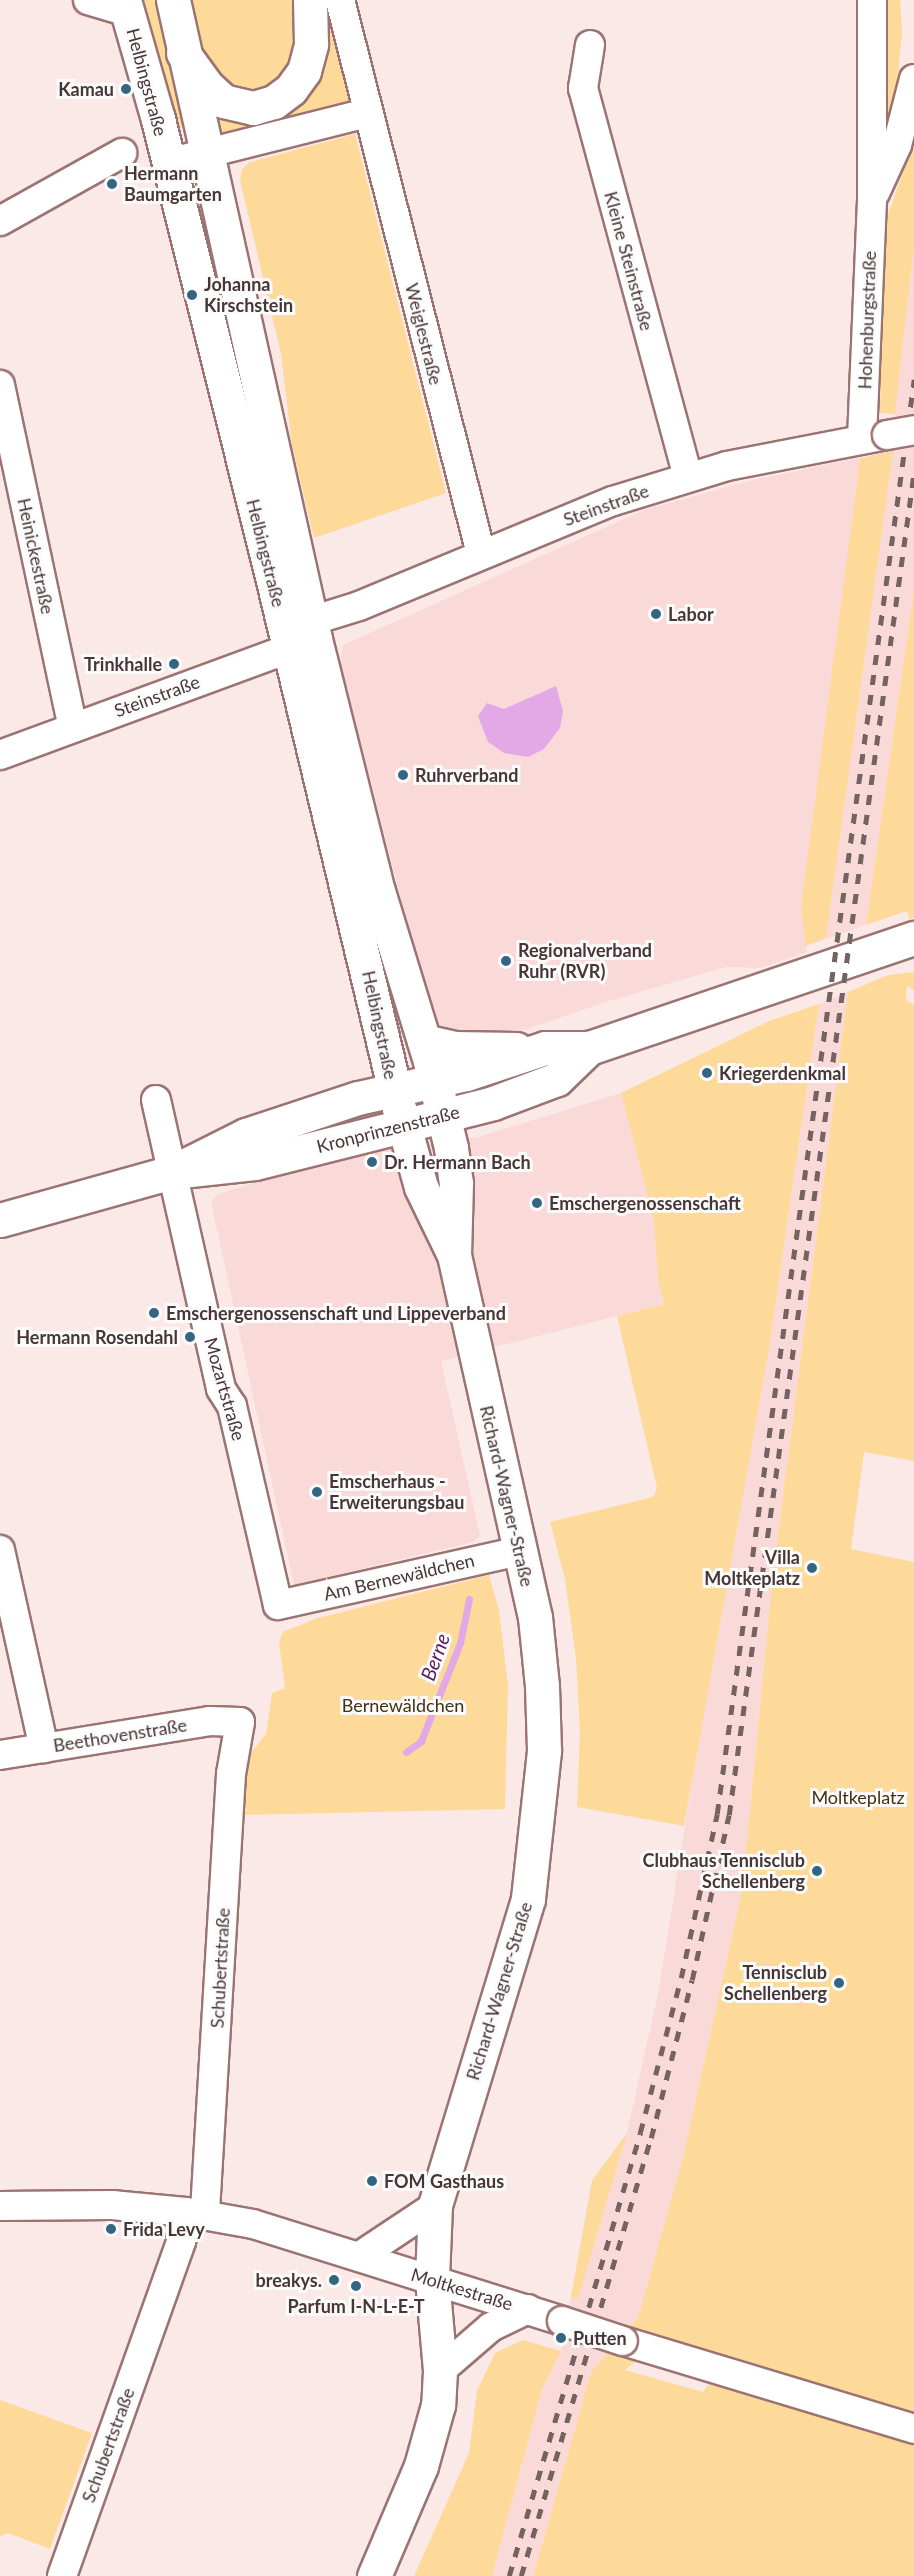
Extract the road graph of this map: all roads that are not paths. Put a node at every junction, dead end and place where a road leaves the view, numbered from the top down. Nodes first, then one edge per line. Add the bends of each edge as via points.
1 (88, 0) edge
2 (173, 0) edge
3 (310, 0) edge
4 (340, 0) edge
5 (872, 0) edge
6 (126, 6) edge
7 (590, 45) dead end
8 (183, 53) junction
9 (914, 79) edge
10 (367, 113) junction
11 (122, 153) dead end
12 (206, 154) junction
13 (168, 163) junction
14 (872, 200) junction
15 (0, 221) edge
16 (0, 385) edge
17 (887, 435) edge
18 (688, 477) junction
19 (9, 481) edge
20 (481, 554) junction
21 (304, 636) junction
22 (73, 727) junction
23 (0, 755) edge
24 (914, 938) edge
25 (849, 962) junction
26 (914, 964) edge
27 (424, 1041) junction
28 (589, 1048) junction
29 (530, 1052) junction
30 (440, 1098) junction
31 (156, 1100) dead end
32 (398, 1107) junction
33 (172, 1172) junction
34 (0, 1220) edge
35 (454, 1255) junction
36 (0, 1550) edge
37 (520, 1551) junction
38 (278, 1605) joint
39 (240, 1722) joint
40 (44, 1748) junction
41 (0, 1755) edge
42 (0, 2206) edge
43 (435, 2206) junction
44 (196, 2213) junction
45 (360, 2256) junction
46 (432, 2279) junction
47 (528, 2309) junction
48 (440, 2371) junction
49 (914, 2429) edge
50 (62, 2576) edge
51 (374, 2576) edge

1 - 6 street
2 - 8 main road, Helbingstraße
3 - 8 main road via 311,44 304,71 291,89 274,102 253,108 224,101 206,85
4 - 10 street, Weiglestraße
5 - 14 street, Hohenburgstraße
6 - 13 main road, Helbingstraße
7 - 18 street, Kleine Steinstraße via 583,88
8 - 12 main road, Helbingstraße
9 - 14 street, Hohenburgstraße via 897,145
10 - 12 street
10 - 20 street, Weiglestraße
11 - 15 street
12 - 13 street
12 - 21 main road, Helbingstraße
13 - 21 main road, Helbingstraße
14 - 17 street, Hohenburgstraße
16 - 19 street, Heinickestraße
17 - 18 street, Steinstraße
18 - 20 street, Steinstraße via 614,501
19 - 22 street, Heinickestraße
20 - 21 street, Steinstraße via 350,610
21 - 22 street, Steinstraße
21 - 27 main road, Helbingstraße
21 - 32 main road, Helbingstraße
22 - 23 street, Steinstraße
24 - 25 main road, Kronprinzenstraße
25 - 26 main road
25 - 28 main road, Kronprinzenstraße
27 - 29 main road
27 - 30 main road, Helbingstraße
28 - 29 main road, Kronprinzenstraße via 554,1046
28 - 30 main road, Kronprinzenstraße via 557,1079 502,1101
29 - 30 main road, Kronprinzenstraße
30 - 32 main road, Kronprinzenstraße
30 - 35 main road, Richard-Wagner-Straße via 456,1183
31 - 33 street
32 - 33 main road, Kronprinzenstraße via 255,1163
32 - 35 main road, Richard-Wagner-Straße via 426,1203
33 - 34 main road, Kronprinzenstraße
33 - 38 street, Mozartstraße via 221,1389 232,1406
35 - 37 main road, Richard-Wagner-Straße
36 - 40 street
37 - 38 street, Am Bernewäldchen
37 - 43 main road, Richard-Wagner-Straße via 535,1617 542,1686 544,1751 539,1823 528,1899
39 - 40 street, Beethovenstraße via 209,1720
39 - 44 street, Schubertstraße via 231,1774
40 - 41 street, Beethovenstraße
42 - 44 street, Moltkestraße via 112,2205
43 - 45 street
43 - 46 main road, Richard-Wagner-Straße
44 - 45 street, Moltkestraße via 264,2227
44 - 50 street, Schubertstraße via 181,2241
45 - 46 street, Moltkestraße
46 - 47 street, Moltkestraße
46 - 48 main road, Richard-Wagner-Straße
47 - 48 street via 491,2327
47 - 49 street, Moltkestraße, bridge
48 - 51 main road, Richard-Wagner-Straße via 428,2446

